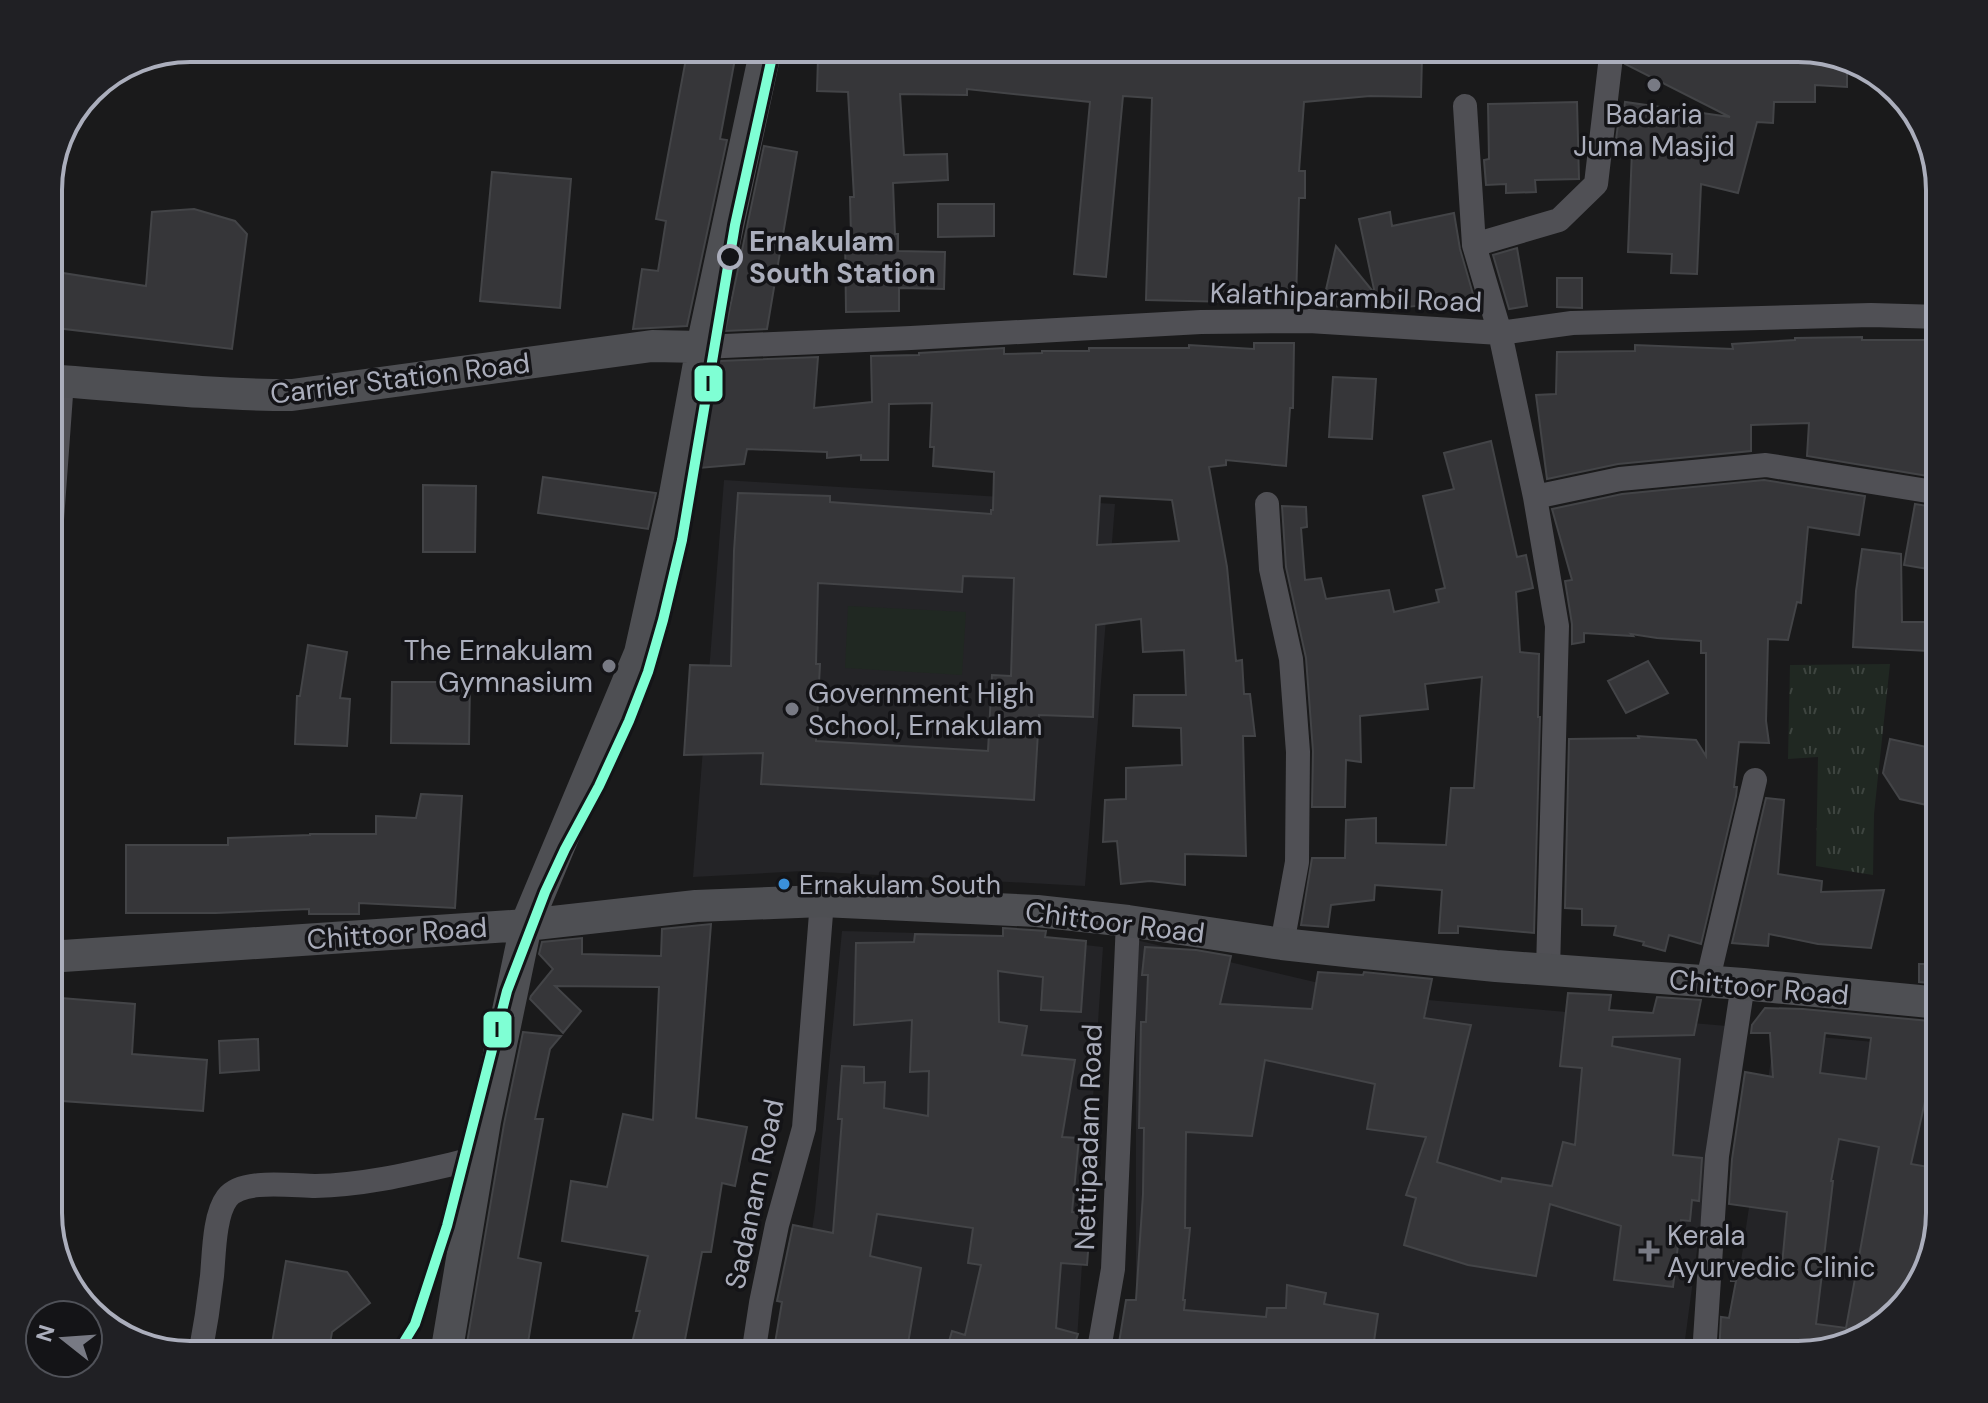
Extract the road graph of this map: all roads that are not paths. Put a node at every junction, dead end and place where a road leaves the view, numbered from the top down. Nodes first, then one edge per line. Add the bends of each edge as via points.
1 (763, 62) edge
2 (1610, 62) edge
3 (1465, 106) dead end
4 (1474, 245) junction
5 (1926, 317) edge
6 (1500, 333) junction
7 (702, 347) junction
8 (62, 381) edge
9 (1926, 491) edge
10 (1535, 497) junction
11 (1267, 504) dead end
12 (1755, 780) dead end
13 (822, 901) junction
14 (1128, 921) junction
15 (526, 925) junction
16 (1282, 944) junction
17 (62, 956) edge
18 (1548, 970) junction
19 (1707, 983) junction
20 (1743, 984) junction
21 (1926, 1002) edge
22 (479, 1158) junction
23 (203, 1341) edge
24 (448, 1341) edge
25 (755, 1341) edge
26 (1100, 1341) edge
27 (1705, 1341) edge

1 - 7 main road
2 - 4 street via 1596,184 1559,220
3 - 4 street
4 - 6 street
5 - 6 street, Kalathiparambil Road via 1572,323
6 - 7 street, Kalathiparambil Road via 1309,321 1201,322
6 - 10 street
7 - 8 main road, Carrier Station Road via 652,346 292,395
7 - 15 main road via 640,653
9 - 10 street via 1766,465 1620,479
10 - 18 street via 1557,626
11 - 16 street via 1271,569 1291,659 1298,752 1297,862
12 - 19 street
13 - 14 main road, Chittoor Road via 1037,911
13 - 15 main road, Chittoor Road via 696,906
13 - 25 street, Sadanam Road via 804,1128 777,1225
14 - 16 main road, Chittoor Road
14 - 26 street, Nettipadam Road via 1113,1269
15 - 17 main road, Chittoor Road
15 - 22 main road
16 - 18 main road, Chittoor Road
18 - 19 main road, Chittoor Road
19 - 20 main road, Chittoor Road
20 - 21 main road, Chittoor Road
20 - 27 street via 1717,1156
22 - 23 street via 374,1181 269,1184 235,1191 220,1214
22 - 24 main road

